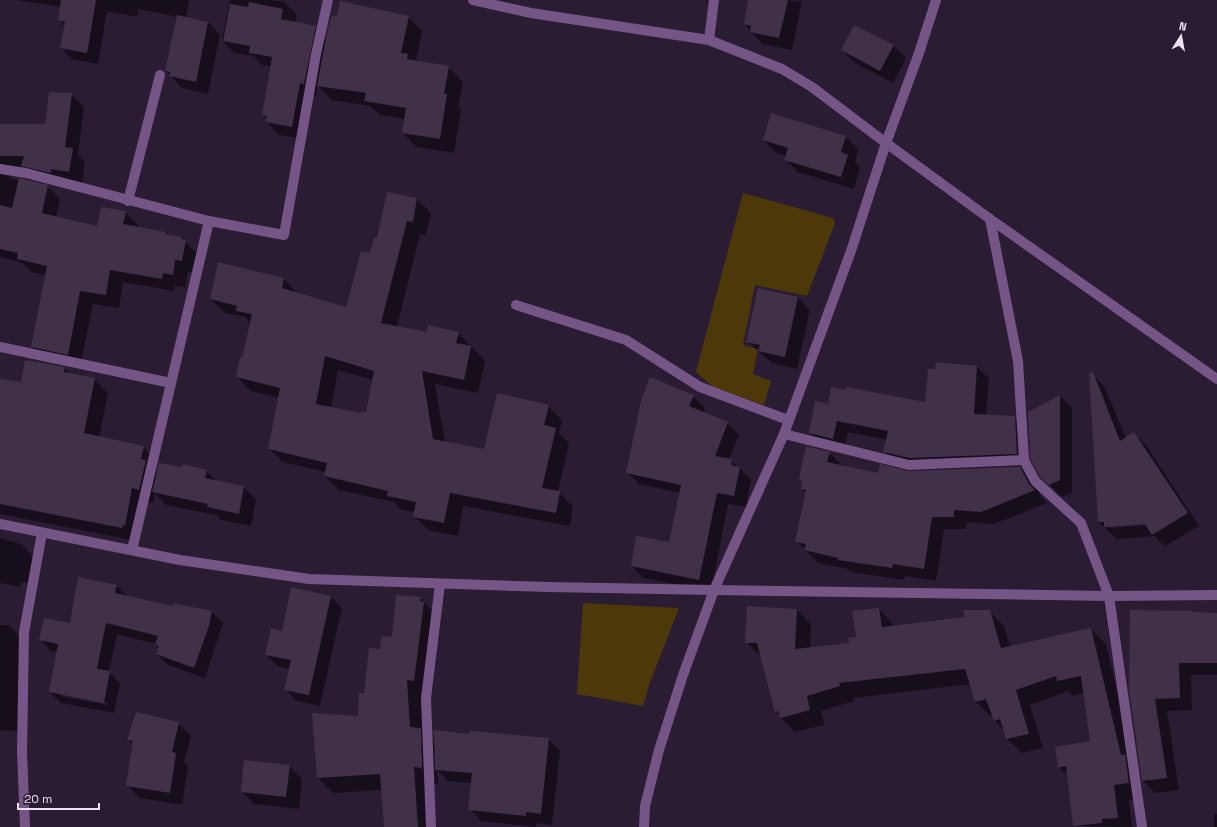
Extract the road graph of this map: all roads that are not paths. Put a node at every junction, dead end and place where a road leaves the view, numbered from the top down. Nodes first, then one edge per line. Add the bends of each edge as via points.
1 (328, 0) edge
2 (473, 0) edge
3 (714, 0) edge
4 (936, 0) edge
5 (709, 40) junction
6 (160, 75) dead end
7 (886, 143) junction
8 (0, 169) edge
9 (128, 201) junction
10 (990, 219) junction
11 (209, 221) junction
12 (516, 305) dead end
13 (0, 347) edge
14 (1217, 380) edge
15 (171, 383) junction
16 (788, 420) junction
17 (784, 434) junction
18 (1024, 460) junction
19 (0, 524) edge
20 (42, 533) junction
21 (132, 550) junction
22 (440, 584) junction
23 (714, 590) junction
24 (1217, 595) edge
25 (1109, 596) junction
26 (25, 827) edge
27 (431, 827) edge
28 (644, 827) edge
29 (1142, 827) edge

1 - 11 street via 314,62 284,235
2 - 5 street via 531,13
3 - 5 street
4 - 7 street
5 - 7 street via 782,68 812,87
6 - 9 street
7 - 10 street
7 - 16 street via 851,251
8 - 9 street via 26,173
9 - 11 street
10 - 14 street
10 - 18 street via 1018,362
11 - 15 street
12 - 16 street via 626,340 700,387
13 - 15 street
15 - 21 street
16 - 17 street
17 - 18 street via 909,465
17 - 23 street
18 - 25 street via 1035,481 1081,523
19 - 20 street
20 - 21 street
20 - 26 street via 24,632 22,752
21 - 22 street via 180,560 310,579
22 - 23 street
22 - 27 street via 426,698
23 - 25 street
23 - 28 street via 659,750 645,806
24 - 25 street
25 - 29 street

